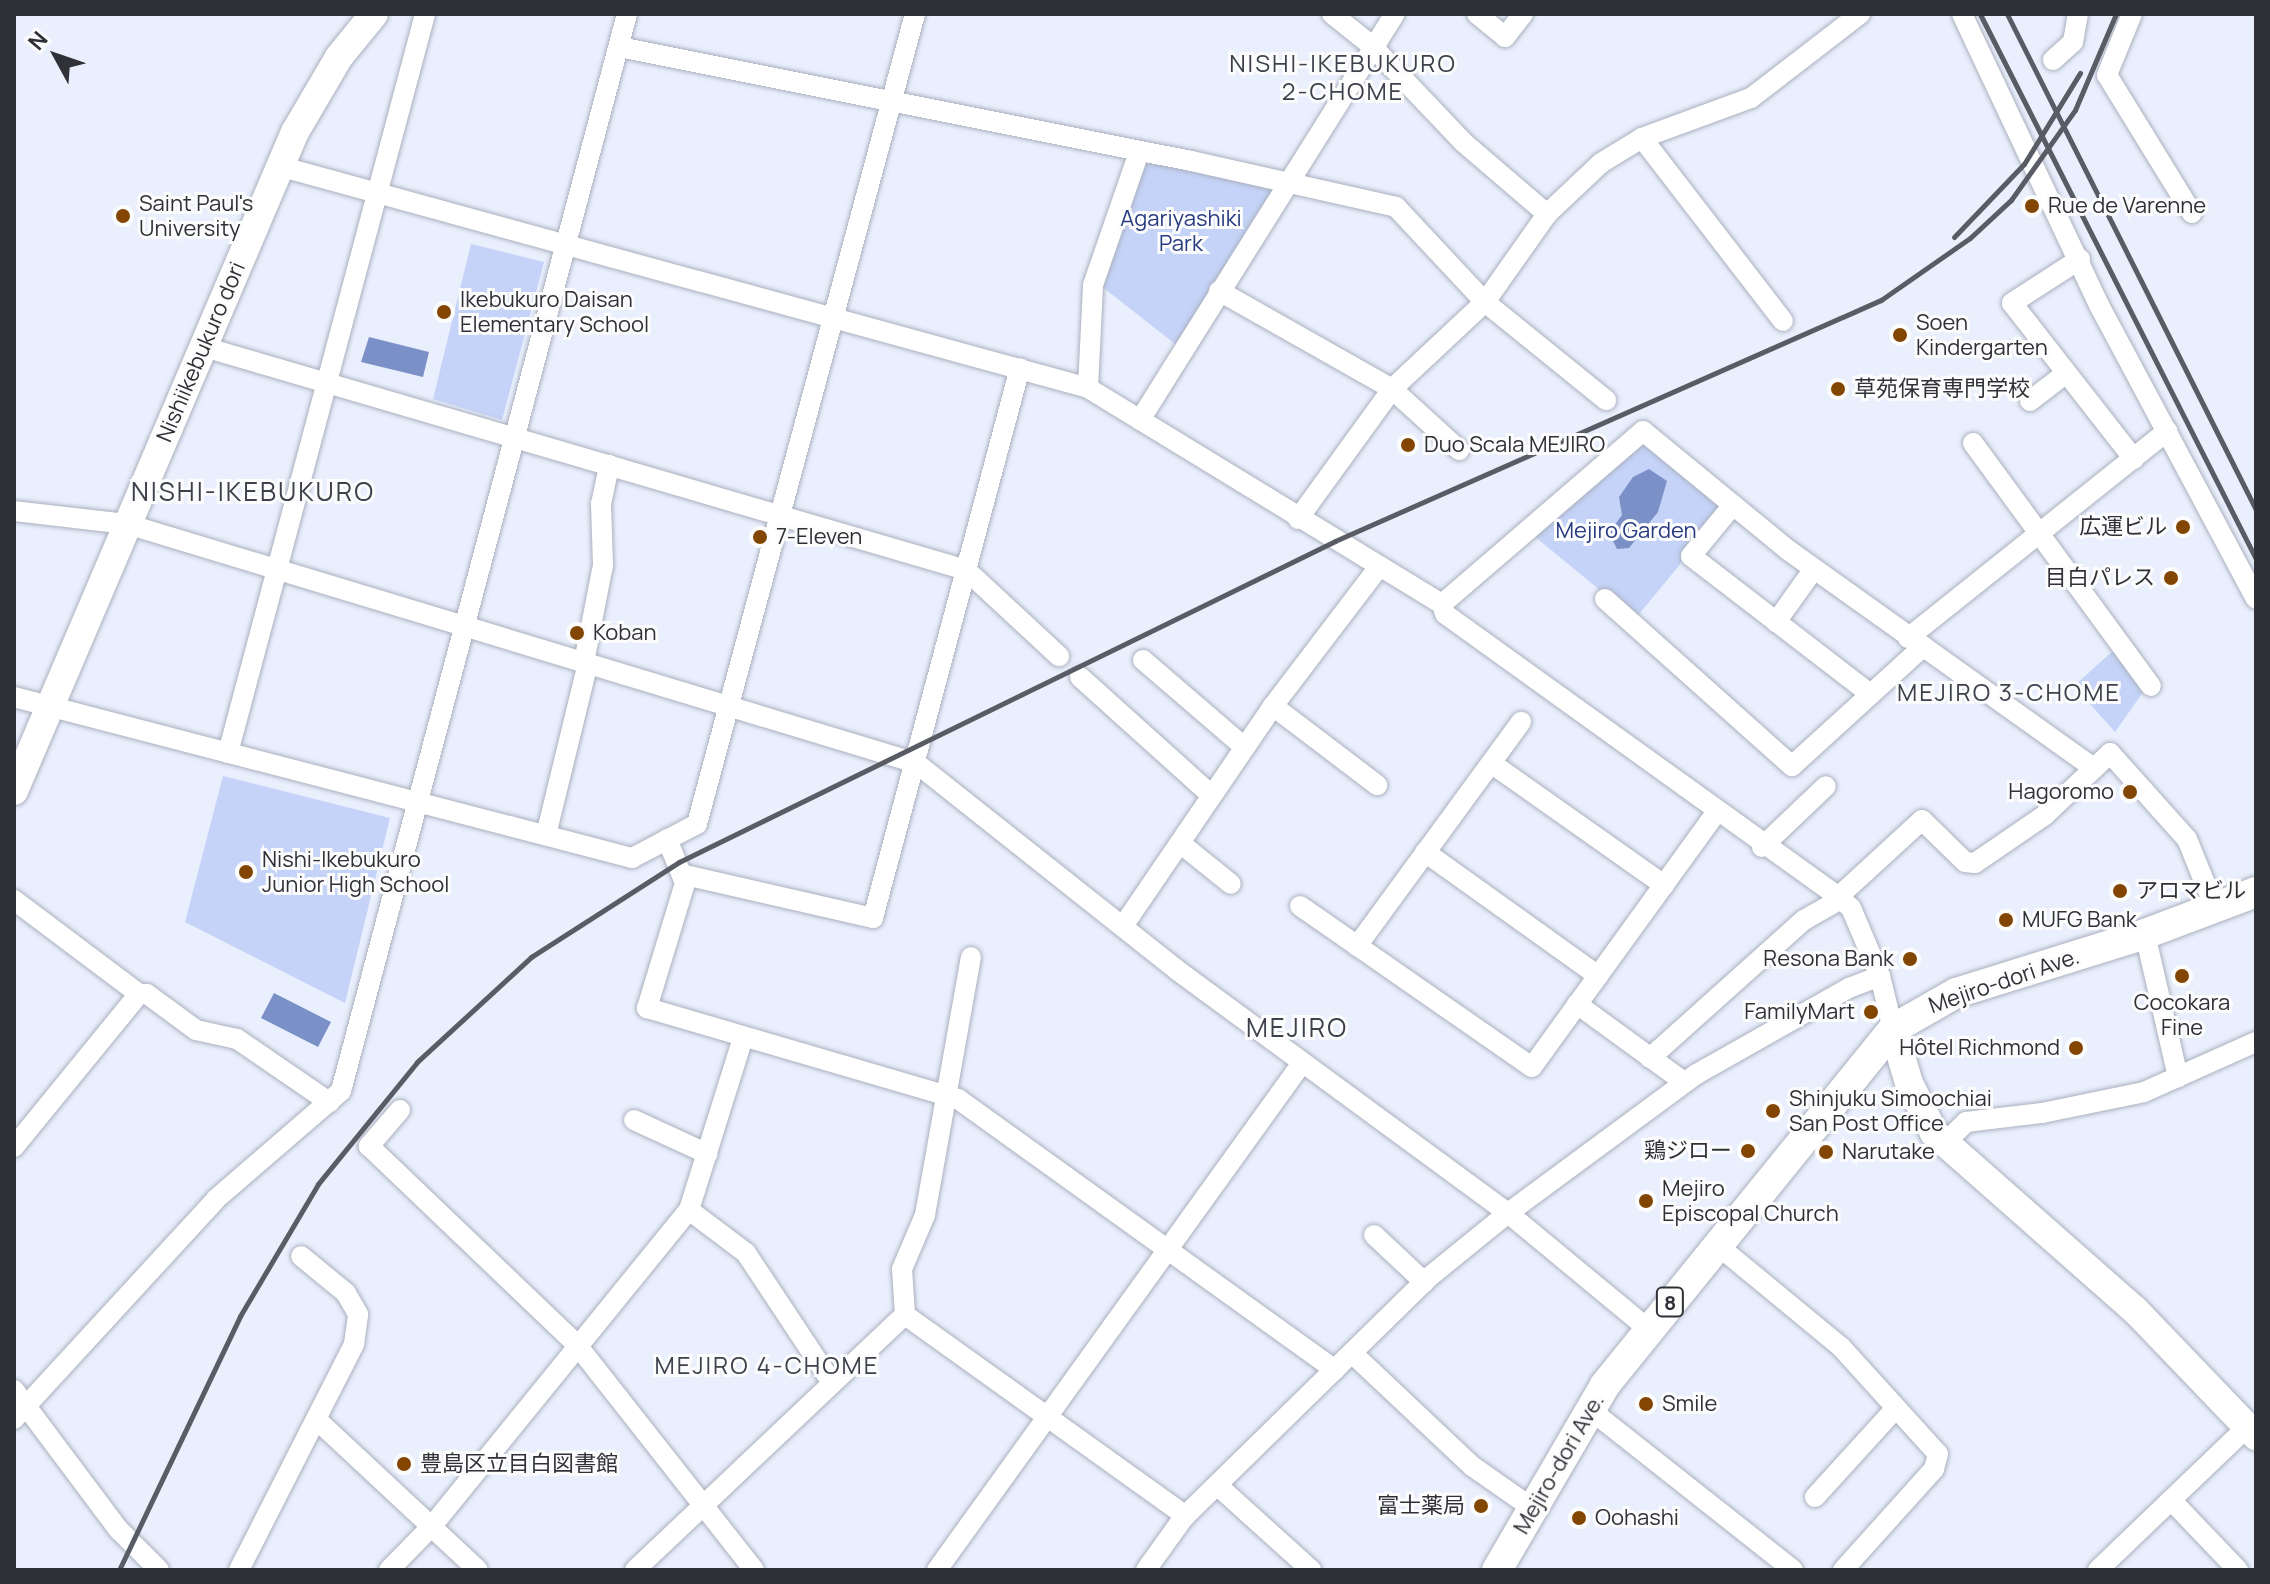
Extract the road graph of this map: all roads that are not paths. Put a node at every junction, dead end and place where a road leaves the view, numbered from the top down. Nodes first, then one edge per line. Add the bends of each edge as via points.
1 (374, 14) edge
2 (425, 14) edge
3 (627, 14) edge
4 (915, 14) edge
5 (1332, 14) edge
6 (1395, 14) edge
7 (1477, 14) edge
8 (1523, 14) edge
9 (1860, 14) edge
10 (1962, 14) edge
11 (2078, 14) edge
12 (2132, 14) edge
13 (1371, 45) junction
14 (619, 47) junction
15 (2053, 60) dead end
16 (891, 100) junction
17 (1642, 138) junction
18 (1139, 152) junction
19 (279, 166) junction
20 (1287, 181) junction
21 (377, 193) junction
22 (2192, 213) dead end
23 (1547, 214) junction
24 (565, 245) junction
25 (2080, 259) junction
26 (1219, 291) junction
27 (1485, 302) junction
28 (834, 318) junction
29 (1783, 321) dead end
30 (204, 347) junction
31 (1020, 368) junction
32 (2065, 374) junction
33 (327, 384) junction
34 (1088, 388) junction
35 (1392, 389) junction
36 (1606, 400) dead end
37 (2030, 401) dead end
38 (1140, 420) junction
39 (2167, 431) junction
40 (512, 439) junction
41 (1973, 443) dead end
42 (1459, 450) dead end
43 (2134, 459) junction
44 (609, 465) junction
45 (1733, 505) junction
46 (14, 511) edge
47 (781, 516) junction
48 (1298, 519) junction
49 (127, 524) junction
50 (2042, 530) junction
51 (1378, 568) junction
52 (1814, 569) junction
53 (966, 570) junction
54 (278, 572) junction
55 (1605, 599) dead end
56 (2256, 599) edge
57 (1442, 604) junction
58 (1776, 622) junction
59 (463, 626) junction
60 (1916, 642) junction
61 (1059, 656) dead end
62 (1143, 660) dead end
63 (586, 663) junction
64 (1080, 677) dead end
65 (2151, 686) dead end
66 (1870, 694) junction
67 (14, 697) edge
68 (730, 705) junction
69 (49, 706) junction
70 (1273, 706) junction
71 (1521, 722) dead end
72 (1244, 747) junction
73 (228, 753) junction
74 (916, 763) junction
75 (1491, 763) junction
76 (2094, 768) junction
77 (1377, 785) dead end
78 (1826, 786) dead end
79 (14, 791) edge
80 (1211, 795) junction
81 (417, 802) junction
82 (1716, 813) junction
83 (546, 835) junction
84 (667, 839) junction
85 (1180, 843) junction
86 (1762, 847) junction
87 (1425, 852) junction
88 (685, 875) junction
89 (1231, 884) dead end
90 (1664, 885) junction
91 (2256, 892) edge
92 (1839, 898) junction
93 (14, 900) edge
94 (1300, 906) dead end
95 (2215, 908) junction
96 (1123, 926) junction
97 (2145, 934) junction
98 (1357, 946) junction
99 (971, 957) dead end
100 (1598, 976) junction
101 (1880, 976) junction
102 (139, 994) junction
103 (1577, 1004) junction
104 (1893, 1029) junction
105 (743, 1038) junction
106 (2256, 1042) edge
107 (1650, 1058) junction
108 (1302, 1063) junction
109 (2178, 1077) junction
110 (1684, 1082) junction
111 (948, 1094) junction
112 (329, 1102) junction
113 (400, 1110) dead end
114 (634, 1120) dead end
115 (1944, 1144) junction
116 (14, 1147) edge
117 (708, 1154) junction
118 (689, 1210) junction
119 (1508, 1213) junction
120 (1374, 1235) dead end
121 (1716, 1244) junction
122 (1167, 1251) junction
123 (301, 1256) dead end
124 (1424, 1282) junction
125 (905, 1315) junction
126 (1648, 1329) junction
127 (577, 1345) junction
128 (1352, 1353) junction
129 (1335, 1370) junction
130 (832, 1383) junction
131 (18, 1405) edge
132 (1588, 1408) junction
133 (1896, 1408) junction
134 (1048, 1417) junction
135 (316, 1419) junction
136 (2252, 1432) edge
137 (1217, 1485) junction
138 (1815, 1497) dead end
139 (2171, 1500) junction
140 (704, 1506) junction
141 (1532, 1508) junction
142 (1186, 1516) junction
143 (432, 1526) junction
144 (1148, 1569) edge
145 (159, 1570) edge
146 (239, 1570) edge
147 (389, 1570) edge
148 (478, 1570) edge
149 (635, 1570) edge
150 (754, 1570) edge
151 (937, 1570) edge
152 (1311, 1570) edge
153 (1497, 1570) edge
154 (1793, 1570) edge
155 (1843, 1570) edge
156 (2098, 1570) edge
157 (2238, 1570) edge

1 - 19 main road, Nishiikebukuro dori via 322,83
2 - 21 street
3 - 14 street
4 - 16 street
5 - 13 street
6 - 13 street
7 - 8 street via 1505,37
9 - 17 street via 1751,98
10 - 25 street
11 - 15 street via 2073,42
12 - 22 street via 2107,75
13 - 20 street
13 - 23 street via 1463,142
14 - 16 street
14 - 24 street
16 - 18 street
16 - 28 street
17 - 23 street via 1601,163
17 - 29 street
18 - 20 street
18 - 34 street via 1093,285
19 - 21 street
19 - 30 main road, Nishiikebukuro dori
20 - 26 street
20 - 27 street via 1396,207
21 - 24 street
21 - 33 street
23 - 27 street
24 - 28 street
24 - 40 street
25 - 32 street via 2012,303
25 - 39 street
26 - 35 street
26 - 38 street
27 - 35 street
27 - 36 street
28 - 31 street
28 - 47 street
30 - 33 street
30 - 49 main road, Nishiikebukuro dori
31 - 34 street
31 - 53 street
32 - 37 street
32 - 43 street
33 - 40 street
33 - 54 street
34 - 38 street
35 - 42 street
35 - 48 street
38 - 48 street
39 - 43 street
39 - 56 street
40 - 44 street
40 - 59 street
41 - 50 street
43 - 50 street
44 - 47 street
44 - 63 street via 601,504 603,565
45 - 52 street
45 - 57 street via 1643,431
45 - 58 street via 1691,556
46 - 49 street
47 - 53 street
47 - 68 street
48 - 51 street
49 - 54 street
49 - 69 main road, Nishiikebukuro dori
50 - 60 street
50 - 65 street
51 - 57 street via 1386,567
51 - 70 street
52 - 58 street
52 - 60 street
53 - 61 street
53 - 74 street
54 - 59 street
54 - 73 street
55 - 66 street via 1792,766
57 - 82 street via 1445,614
58 - 66 street
59 - 63 street
59 - 81 street
60 - 66 street
60 - 76 street
62 - 72 street
63 - 68 street
63 - 83 street
64 - 80 street
67 - 69 street
68 - 74 street
68 - 84 street via 697,824
69 - 73 street
69 - 79 main road, Nishiikebukuro dori
70 - 72 street
70 - 77 street
71 - 75 street
72 - 80 street
73 - 81 street
74 - 88 street via 872,919
74 - 96 street
75 - 87 street
75 - 90 street
76 - 92 street via 2045,815 1975,863 1965,862 1922,820
76 - 95 street via 2110,753 2141,782 2187,839
78 - 86 street
80 - 85 street
81 - 83 street
81 - 112 street via 341,1091
82 - 86 street
82 - 90 street
83 - 84 street via 632,858
84 - 88 street
85 - 89 street
85 - 96 street
86 - 92 street
87 - 98 street
87 - 100 street
88 - 105 street via 647,1008
90 - 100 street
91 - 95 main road, Mejiro-dori Ave. / 8
92 - 101 street via 1851,908
92 - 107 street via 1804,920
93 - 102 street
94 - 98 street
95 - 97 main road, Mejiro-dori Ave. / 8
96 - 108 street
97 - 104 main road, Mejiro-dori Ave. / 8 via 1956,993
97 - 109 street
98 - 103 street via 1532,1067
99 - 111 street
100 - 103 street
101 - 104 street
101 - 110 street via 1849,988
102 - 112 street via 147,994 196,1030 237,1039
102 - 116 street
103 - 107 street
104 - 115 main road via 1909,1083 1928,1125
104 - 121 main road, Mejiro-dori Ave. / 8
105 - 111 street
105 - 117 street
106 - 109 street
107 - 110 street
108 - 119 street
108 - 122 street
109 - 115 street via 2144,1092 1966,1122
110 - 119 street
111 - 122 street
111 - 125 street via 925,1215 902,1269
112 - 131 street via 216,1199
113 - 127 street via 369,1146
114 - 117 street
115 - 136 main road via 2135,1310
117 - 118 street
118 - 127 street
118 - 130 street via 746,1253
119 - 124 street
119 - 126 street
120 - 124 street
121 - 126 main road, Mejiro-dori Ave. / 8
121 - 133 street via 1841,1347
122 - 129 street
122 - 134 street
123 - 135 street via 325,1272 358,1314 354,1344
124 - 128 street
125 - 130 street
125 - 134 street
126 - 132 main road, Mejiro-dori Ave. / 8
127 - 140 street
127 - 143 street
128 - 129 street
128 - 141 street via 1472,1466
129 - 137 street
130 - 140 street
131 - 145 street via 118,1529
132 - 141 main road, Mejiro-dori Ave. / 8
132 - 154 street
133 - 138 street
133 - 155 street via 1940,1460
134 - 142 street
134 - 151 street
135 - 143 street
135 - 146 street
136 - 139 street
137 - 142 street
137 - 152 street
139 - 156 street
139 - 157 street
140 - 149 street
140 - 150 street
141 - 153 main road, Mejiro-dori Ave. / 8
142 - 144 street
143 - 147 street
143 - 148 street

